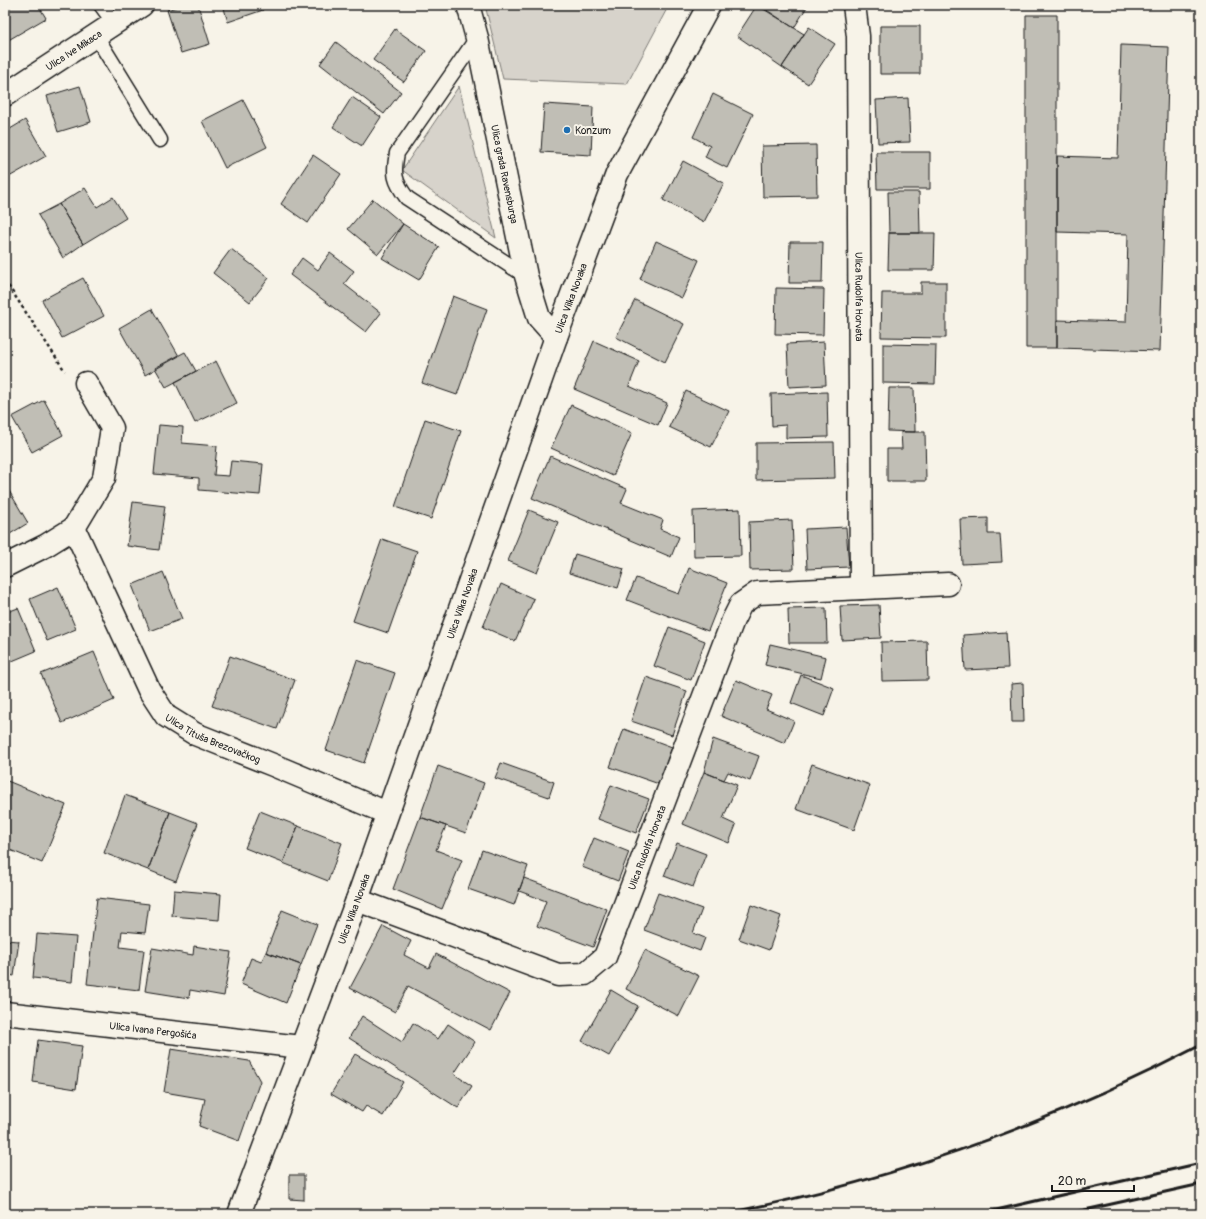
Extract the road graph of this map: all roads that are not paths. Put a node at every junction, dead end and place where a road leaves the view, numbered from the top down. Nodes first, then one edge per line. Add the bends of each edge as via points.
1 (101, 5) edge
2 (142, 5) edge
3 (468, 5) edge
4 (709, 5) edge
5 (854, 5) edge
6 (115, 24) junction
7 (96, 36) junction
8 (477, 38) junction
9 (5, 95) edge
10 (160, 140) dead end
11 (526, 276) junction
12 (556, 337) junction
13 (86, 383) road end
14 (74, 528) junction
15 (5, 566) edge
16 (948, 584) dead end
17 (861, 588) junction
18 (387, 813) junction
19 (357, 900) junction
20 (5, 1013) edge
21 (301, 1047) junction
22 (239, 1214) edge

1 - 6 lane
2 - 6 street, Ulica Ive Mikaca
3 - 8 street, Ulica grada Ravensburga
4 - 12 street, Ulica Vilka Novaka via 618,174
5 - 17 street, Ulica Rudolfa Horvata via 858,44
6 - 7 street, Ulica Ive Mikaca
7 - 9 street, Ulica Ive Mikaca
7 - 10 lane
8 - 11 street, Ulica grada Ravensburga
8 - 11 lane via 396,153 394,170 398,185 408,198
11 - 12 street, Ulica grada Ravensburga via 539,318
12 - 18 street, Ulica Vilka Novaka
13 - 14 street via 112,428 104,478
14 - 15 street
14 - 18 street, Ulica Tituša Brezovačkog via 149,690 166,716 195,734
16 - 17 street, Ulica Rudolfa Horvata
17 - 19 street, Ulica Rudolfa Horvata via 758,593 741,604 732,620 605,957 585,974 558,975
18 - 19 street, Ulica Vilka Novaka
19 - 21 street, Ulica Vilka Novaka
20 - 21 street, Ulica Ivana Pergošića
21 - 22 street, Ulica Vilka Novaka

